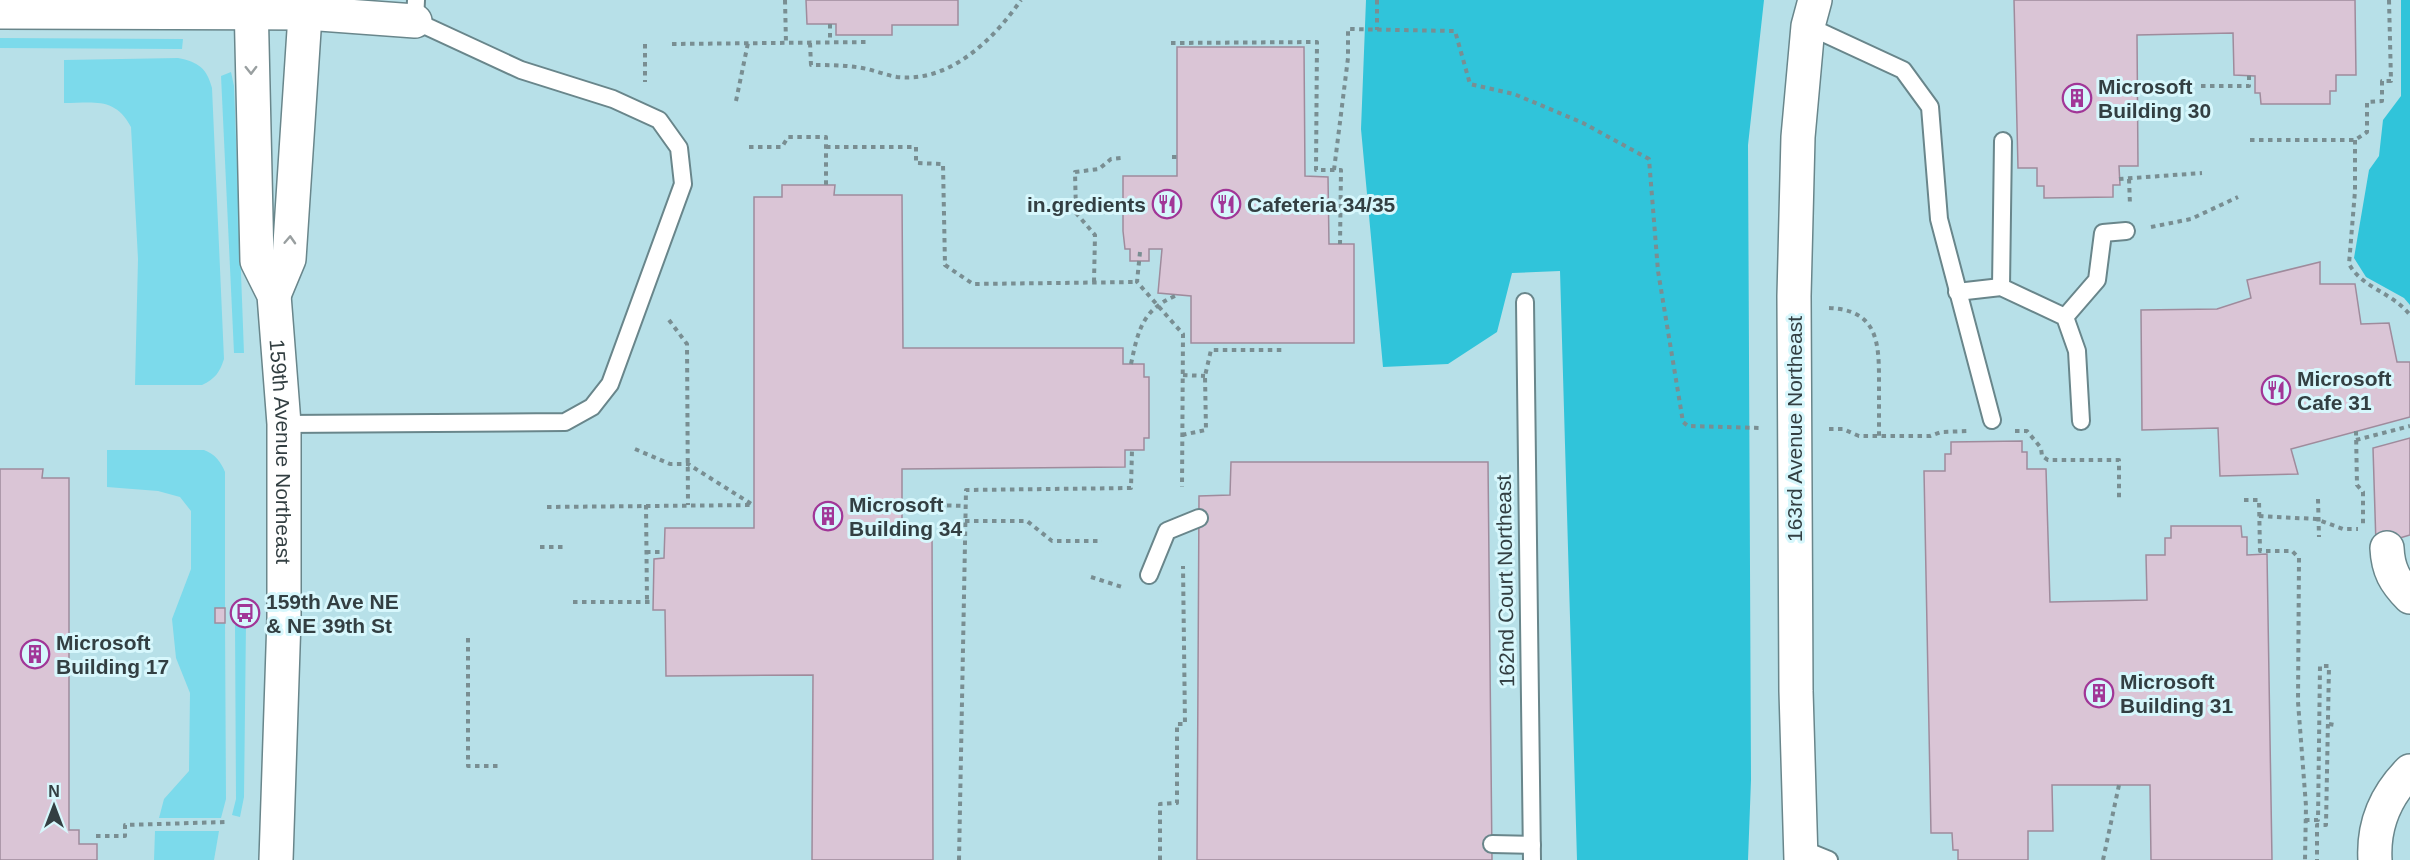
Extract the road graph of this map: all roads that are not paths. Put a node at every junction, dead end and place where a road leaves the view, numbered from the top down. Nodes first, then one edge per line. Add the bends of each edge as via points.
1 (251, 6) edge
2 (306, 7) edge
3 (416, 11) edge
4 (0, 12) edge
5 (1812, 13) edge
6 (2003, 141) dead end
7 (2126, 231) road end
8 (2001, 286) junction
9 (1957, 292) junction
10 (274, 295) junction
11 (1525, 302) dead end
12 (2065, 317) junction
13 (1992, 420) dead end
14 (2081, 421) dead end
15 (284, 424) junction
16 (1199, 518) dead end
17 (2375, 539) road end
18 (1149, 575) dead end
19 (2410, 597) edge
20 (2410, 771) edge
21 (1492, 844) dead end
22 (1532, 853) edge
23 (1811, 856) edge
24 (276, 860) edge
25 (2375, 860) edge

1 - 2 street
1 - 4 street
1 -> 10 street, 159th Avenue Northeast via 257,261
2 - 3 street
10 -> 2 street, 159th Avenue Northeast via 289,259
3 - 15 lane via 521,70 613,99 659,120 680,148 683,184 610,384 592,407 565,422
5 - 9 lane via 1903,70 1930,107 1939,219
5 - 23 street, 163rd Avenue Northeast via 1798,137 1794,296 1796,691
6 - 8 lane
7 - 12 lane via 2103,232 2097,280
8 - 9 lane
8 - 12 lane
9 - 13 lane
10 - 15 street, 159th Avenue Northeast
11 - 22 lane, 162nd Court Northeast
12 - 14 lane via 2077,351
15 - 24 street, 159th Avenue Northeast via 284,618
16 - 18 lane via 1167,531
17 - 19 street via 2396,583
20 - 25 street via 2386,803 2376,831
21 - 22 lane

